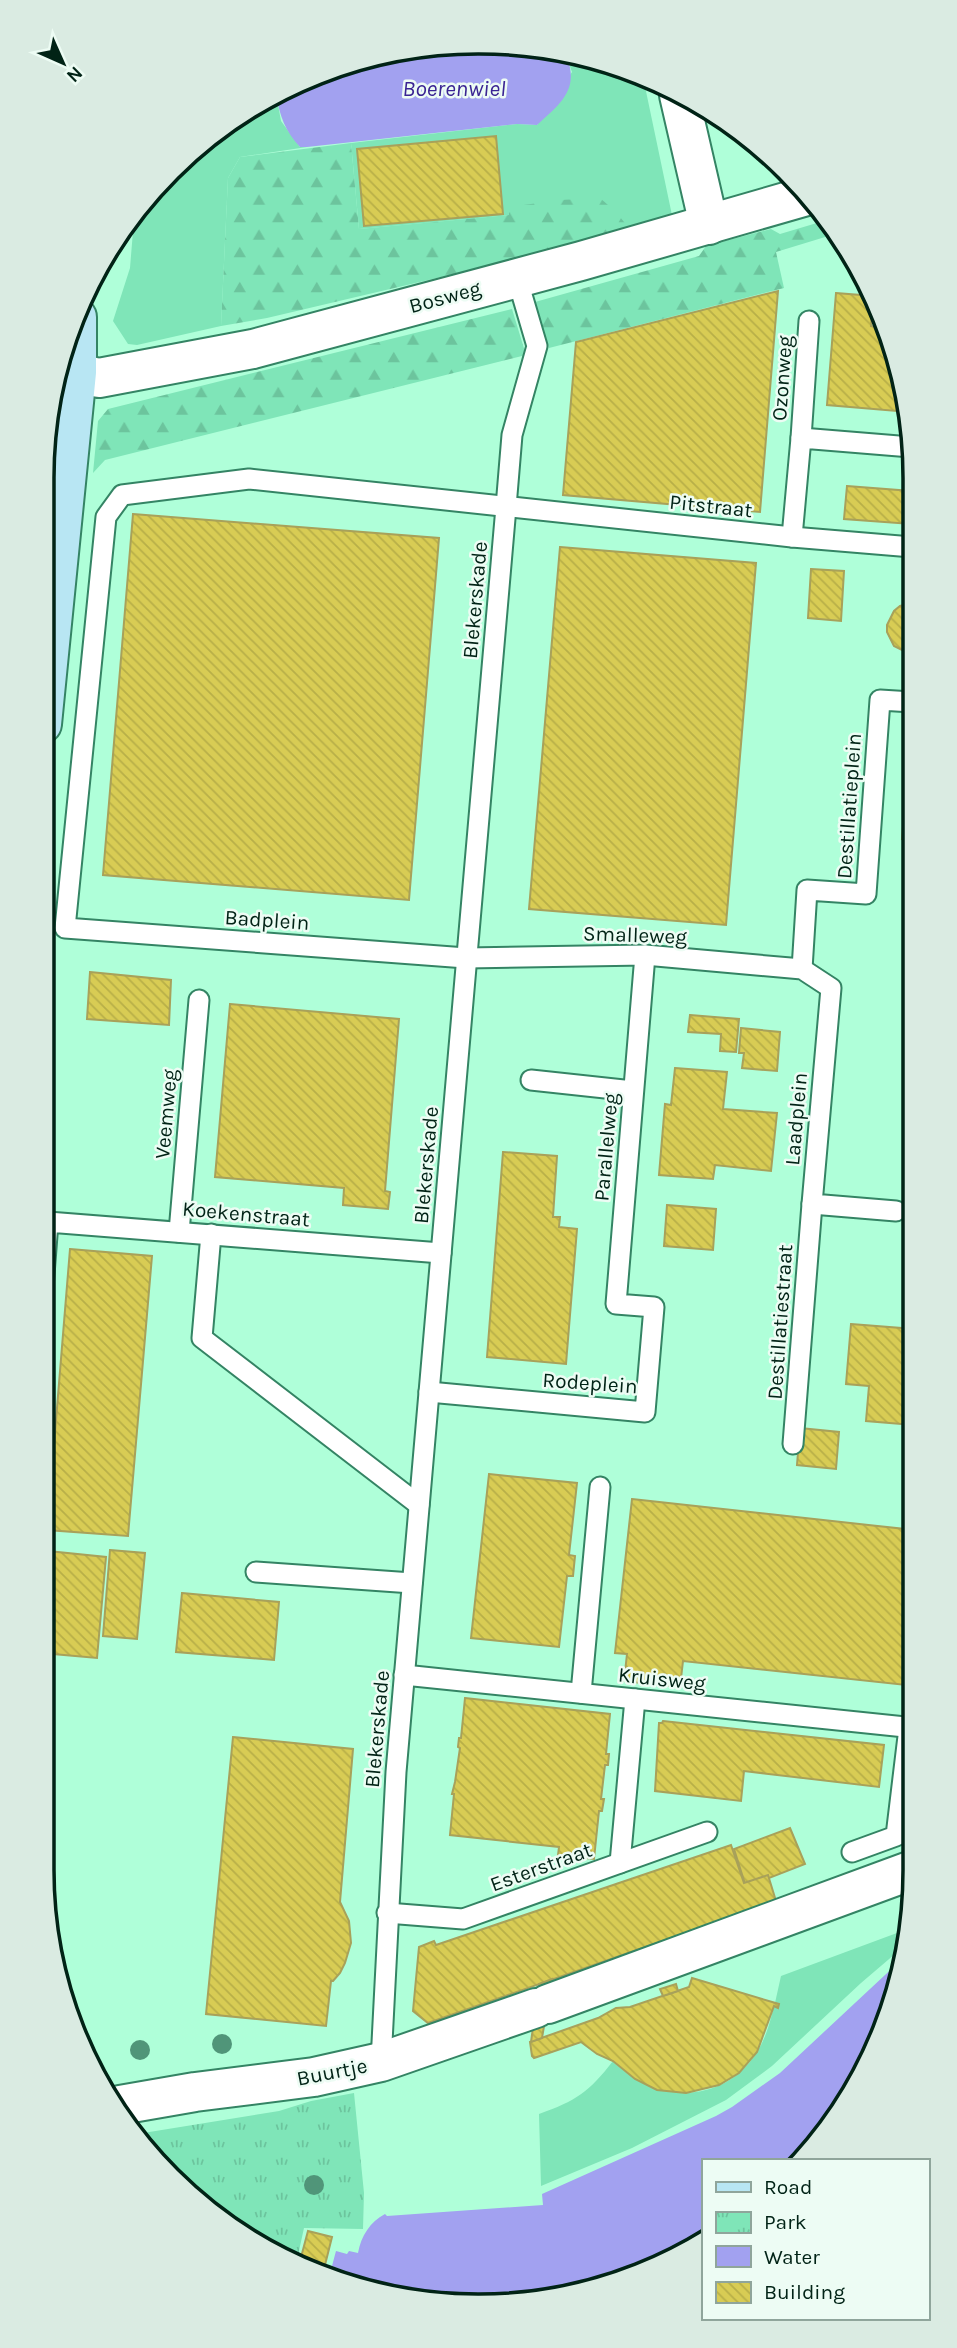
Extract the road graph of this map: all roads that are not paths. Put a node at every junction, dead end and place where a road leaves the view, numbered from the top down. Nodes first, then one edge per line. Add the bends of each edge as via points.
1 (682, 106) edge
2 (797, 199) edge
3 (709, 225) junction
4 (517, 278) junction
5 (809, 321) dead end
6 (68, 371) edge
7 (68, 374) edge
8 (801, 438) junction
9 (901, 446) edge
10 (506, 507) junction
11 (792, 537) junction
12 (903, 546) edge
13 (54, 561) edge
14 (903, 701) edge
15 (65, 928) joint
16 (645, 955) junction
17 (466, 958) junction
18 (802, 969) junction
19 (199, 1000) dead end
20 (531, 1080) dead end
21 (633, 1091) junction
22 (812, 1204) junction
23 (896, 1211) dead end
24 (54, 1222) edge
25 (179, 1232) junction
26 (211, 1234) junction
27 (441, 1253) junction
28 (654, 1307) joint
29 (429, 1392) junction
30 (793, 1444) dead end
31 (600, 1488) dead end
32 (419, 1505) junction
33 (256, 1572) dead end
34 (412, 1583) junction
35 (404, 1675) junction
36 (581, 1693) junction
37 (635, 1699) junction
38 (903, 1727) edge
39 (903, 1789) edge
40 (707, 1832) dead end
41 (852, 1852) dead end
42 (620, 1863) junction
43 (903, 1873) edge
44 (387, 1913) junction
45 (381, 2062) junction
46 (125, 2104) edge

1 - 3 street
2 - 3 street, Bosweg
3 - 4 street, Bosweg
4 - 6 street, Bosweg via 253,349 99,378
4 - 10 lane, Blekerskade via 537,346 512,435
5 - 8 lane, Ozonweg
7 - 13 main road
8 - 9 lane
8 - 11 lane, Ozonweg
10 - 11 lane, Pitstraat
10 - 15 lane, Pitstraat via 249,479 122,495 106,517
10 - 17 lane, Blekerskade
11 - 12 lane, Pitstraat
14 - 18 lane, Destillatieplein via 880,700 866,894 807,890
15 - 17 lane, Badplein
16 - 17 lane, Smalleweg
16 - 18 lane, Smalleweg
16 - 21 lane, Parallelweg
17 - 27 lane, Blekerskade
18 - 22 lane, Laadplein via 831,988
19 - 25 lane, Veemweg
20 - 21 lane
21 - 28 lane, Parallelweg via 616,1304
22 - 23 lane
22 - 30 lane, Destillatiestraat
24 - 25 lane, Koekenstraat
25 - 26 lane, Koekenstraat
26 - 27 lane, Koekenstraat
26 - 32 lane via 202,1338
27 - 29 lane, Blekerskade
28 - 29 lane, Rodeplein via 645,1412
29 - 32 lane, Blekerskade
31 - 36 lane
32 - 34 lane, Blekerskade
33 - 34 lane
34 - 35 lane, Blekerskade
35 - 36 lane, Kruisweg
35 - 44 lane, Blekerskade
36 - 37 lane, Kruisweg
37 - 38 lane, Kruisweg
37 - 42 lane
39 - 41 lane via 896,1836
40 - 42 lane, Esterstraat
42 - 44 lane, Esterstraat via 463,1919
43 - 45 street, Buurtje
44 - 45 lane, Blekerskade
45 - 46 street, Buurtje via 314,2077

